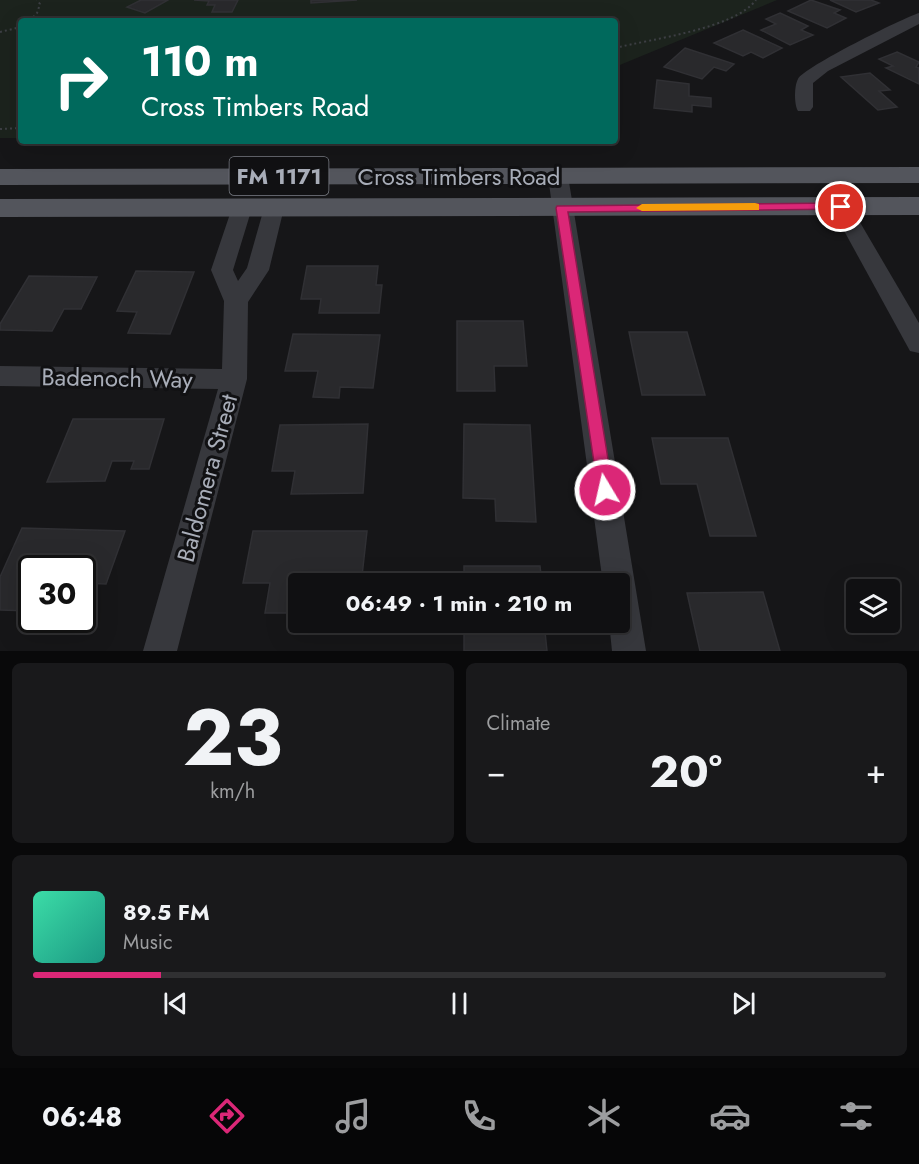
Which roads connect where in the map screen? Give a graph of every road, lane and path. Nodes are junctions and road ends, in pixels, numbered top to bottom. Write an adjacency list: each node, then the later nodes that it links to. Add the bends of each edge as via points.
1 (37, 0): 3 (path, via 39,8)
2 (756, 0): 7 (path, via 752,8 737,16 688,32)
3 (32, 18)
4 (919, 18): 8 (street, via 822,68 805,81)
5 (18, 28): 6 (path)
6 (0, 32)
7 (618, 47)
8 (804, 107)
9 (18, 128): 10 (path)
10 (0, 129)
11 (919, 175): 12 (main road, Cross Timbers Road / FM 1171)
12 (558, 176): 13 (main road, Cross Timbers Road / FM 1171); 19 (street)
13 (0, 177)
14 (919, 206): 15 (main road, Cross Timbers Road / FM 1171)
15 (841, 207): 19 (main road, Cross Timbers Road / FM 1171); 21 (street)
16 (0, 208): 17 (main road, Cross Timbers Road / FM 1171)
17 (242, 208): 18 (main road, Cross Timbers Road / FM 1171); 20 (street, Baldomera Street, via 222,270)
18 (274, 208): 19 (main road, Cross Timbers Road / FM 1171); 20 (street, via 258,270)
19 (562, 208): 24 (street)
20 (236, 302): 23 (street, Baldomera Street)
21 (919, 344)
22 (0, 376): 23 (street, Badenoch Way)
23 (234, 380): 26 (street, Baldomera Street)
24 (617, 573)
25 (626, 633): 27 (street)
26 (160, 651)
27 (629, 651)

